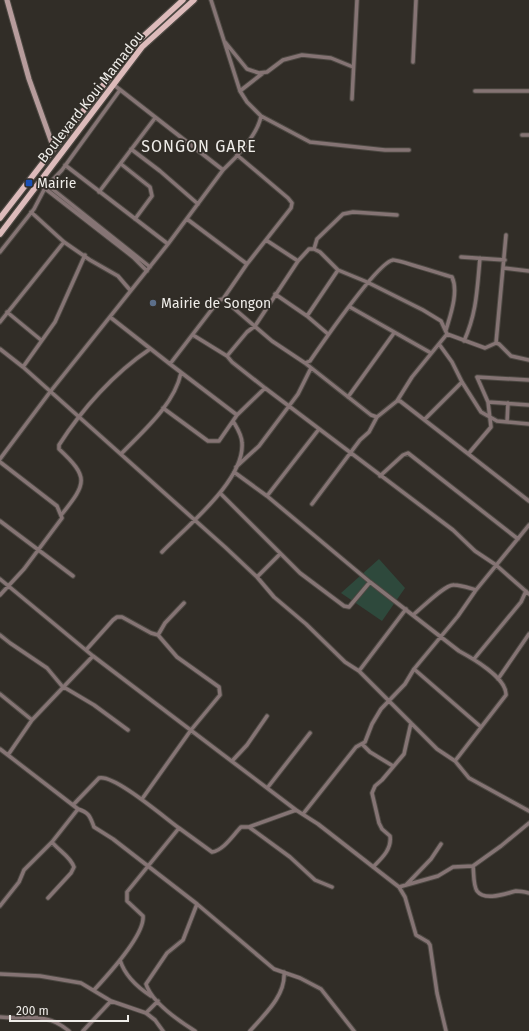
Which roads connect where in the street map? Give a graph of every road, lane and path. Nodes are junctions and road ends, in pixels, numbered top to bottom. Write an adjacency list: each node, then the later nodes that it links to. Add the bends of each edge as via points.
1 (8, 0): 21 (street, via 28,79)
2 (183, 0): 21 (main road, Boulevard Koui Mamadou, via 136,43)
3 (194, 0): 11 (main road, Boulevard Koui Mamadou, via 142,47)
4 (211, 0): 7 (street)
5 (357, 0): 9 (street)
6 (416, 0): 8 (street)
7 (224, 42): 10 (street, via 247,69); 13 (street)
8 (413, 62)
9 (353, 67): 10 (street, via 331,58 302,55 283,60); 16 (street)
10 (263, 73): 13 (street)
11 (114, 85): 12 (street); 28 (main road, Boulevard Koui Mamadou)
12 (120, 90): 18 (street); 26 (street)
13 (240, 91): 17 (street)
14 (475, 91): 15 (street)
15 (529, 91)
16 (352, 99)
17 (261, 116): 23 (street, via 310,142); 24 (street, via 253,134)
18 (155, 118): 22 (street); 27 (street)
19 (522, 135): 20 (street)
20 (529, 135)
21 (54, 149): 34 (main road, Boulevard Koui Mamadou)
22 (131, 149): 25 (street); 31 (street)
23 (409, 150)
24 (237, 155): 27 (street); 39 (street, via 292,203 291,208)
25 (121, 164): 30 (street); 35 (street, via 150,187 152,192 152,196)
26 (64, 165): 29 (street); 30 (street)
27 (223, 170): 31 (street)
28 (40, 181): 29 (street); 37 (main road, Boulevard Koui Mamadou)
29 (46, 187): 32 (street); 50 (street); 53 (street)
30 (99, 192): 35 (street)
31 (198, 204): 36 (street)
32 (31, 212): 40 (street); 43 (street)
33 (397, 215): 42 (street, via 353,212 343,214 317,239)
34 (0, 218)
35 (135, 219): 41 (street)
36 (187, 219): 41 (street); 49 (street)
37 (0, 234)
38 (506, 235): 47 (street)
39 (266, 240): 48 (street); 49 (street)
40 (64, 242): 44 (street); 60 (street)
41 (168, 244): 50 (street)
42 (314, 249): 48 (street, via 309,249); 52 (street)
43 (0, 252)
44 (85, 255): 56 (street, via 118,276); 69 (street, via 55,322)
45 (461, 257): 46 (street)
46 (480, 258): 47 (street); 70 (street, via 473,321)
47 (504, 260): 51 (street)
48 (298, 261): 57 (street)
49 (247, 264): 58 (street)
50 (150, 267): 53 (street)
51 (504, 268): 54 (street); 71 (street)
52 (338, 270): 55 (street); 61 (street)
53 (147, 271): 56 (street)
54 (529, 271)
55 (367, 282): 59 (street); 65 (street, via 441,321); 65 (street, via 393,260 452,277 454,293)
56 (130, 290): 62 (street)
57 (275, 294): 61 (street); 64 (street)
58 (223, 299): 64 (street); 68 (street, via 219,300)
59 (350, 307): 66 (street); 67 (street)
60 (8, 312): 63 (street); 69 (street)
61 (307, 316): 67 (street)
62 (110, 317): 74 (street); 86 (street)
63 (0, 322)
64 (255, 326): 76 (street); 78 (street)
65 (446, 332): 70 (street); 72 (street)
66 (394, 333): 75 (street); 87 (street)
67 (328, 334): 78 (street, via 310,361)
68 (193, 335): 76 (street); 79 (street)
69 (41, 340): 80 (street)
70 (464, 341): 71 (street, via 485,348)
71 (496, 343): 77 (street, via 511,356)
72 (439, 344): 75 (street); 84 (street)
73 (0, 349): 80 (street)
74 (150, 349): 79 (street); 95 (street, via 128,365)
75 (432, 353): 88 (street, via 412,377)
76 (227, 356): 85 (street)
77 (529, 360)
78 (305, 363): 81 (street)
79 (170, 364): 82 (street)
80 (22, 367): 86 (street)
81 (311, 368): 87 (street); 91 (street, via 298,394)
82 (181, 373): 93 (street, via 178,385); 94 (street)
83 (529, 380): 89 (street, via 477,377)
84 (462, 382): 97 (street); 98 (street, via 481,412)
85 (265, 388): 91 (street); 94 (street)
86 (50, 392): 95 (street); 106 (street)
87 (348, 397): 96 (street)
88 (397, 401): 96 (street); 97 (street)
89 (488, 402): 90 (street); 98 (street)
90 (508, 403): 92 (street); 100 (street)
91 (289, 405): 102 (street); 108 (street, via 259,446)
92 (529, 405)
93 (163, 408): 99 (street, via 208,441 219,441); 105 (street)
94 (237, 415): 99 (street)
95 (79, 417): 105 (street); 115 (street, via 59,445 59,449 80,471 81,484 77,496)
96 (377, 417): 103 (street, via 369,432)
97 (425, 419): 104 (street)
98 (492, 419): 100 (street); 104 (street, via 487,434)
99 (233, 421): 108 (street, via 242,442 242,451)
100 (507, 422): 101 (street)
101 (529, 424)
102 (319, 429): 103 (street); 112 (street)
103 (350, 453): 110 (street); 114 (street)
104 (469, 453): 113 (street)
105 (122, 454): 116 (street)
106 (0, 459)
107 (0, 462): 115 (street, via 57,506)
108 (236, 467): 109 (street)
109 (234, 472): 111 (street); 112 (street)
110 (380, 476): 119 (street, via 403,454 408,453); 123 (street, via 453,530 475,552)
111 (220, 493): 116 (street); 122 (street, via 276,547)
112 (267, 496): 127 (street)
113 (529, 501)
114 (312, 504)
115 (62, 514): 120 (street)
116 (194, 519): 121 (street); 125 (street)
117 (0, 521): 120 (street)
118 (529, 525): 119 (street)
119 (518, 538): 123 (street)
120 (38, 548): 124 (street); 128 (street)
121 (162, 552)
122 (280, 554): 125 (street); 127 (street, via 300,573 347,608)
123 (496, 565): 129 (street); 130 (street)
124 (73, 576)
125 (257, 577): 143 (street, via 274,597 345,662)
126 (0, 579): 128 (street)
127 (370, 582): 133 (street)
128 (8, 585): 131 (street); 139 (street)
129 (476, 590): 134 (street, via 447,586); 138 (street)
130 (528, 592): 141 (street)
131 (0, 595)
132 (184, 603): 137 (street, via 165,623)
133 (406, 609): 134 (street); 143 (street)
134 (413, 615): 138 (street)
135 (529, 634): 144 (street)
136 (0, 635): 145 (street, via 47,668)
137 (158, 635): 139 (street, via 122,616 116,617); 153 (street, via 178,657 219,687 220,695)
138 (441, 636): 141 (street, via 459,651); 142 (street)
139 (86, 650): 140 (street)
140 (93, 656): 145 (street); 153 (street)
141 (474, 659): 144 (street)
142 (414, 669): 147 (street, via 405,684); 151 (street)
143 (359, 671): 147 (street)
144 (498, 679): 151 (street, via 506,690 506,695)
145 (62, 686): 149 (street); 152 (street)
146 (0, 694): 149 (street)
147 (389, 701): 150 (street); 155 (street, via 381,708)
148 (267, 716): 159 (street)
149 (32, 720): 158 (street)
150 (412, 723): 160 (street, via 437,748); 161 (street, via 404,754)
151 (481, 727): 160 (street)
152 (128, 730)
153 (191, 730): 159 (street); 163 (street)
154 (310, 733): 162 (street)
155 (362, 744): 161 (street); 168 (street, via 356,747)
156 (1, 750): 157 (street); 158 (street)
157 (0, 755)
158 (8, 755): 164 (street)
159 (233, 760): 162 (street)
160 (455, 761): 167 (street, via 469,778)
161 (393, 766): 176 (street, via 372,793 379,824 390,836 391,842 383,858)
162 (268, 787): 166 (street)
163 (142, 799): 164 (street, via 104,777 99,778); 171 (street)
164 (73, 805): 165 (street)
165 (78, 809): 172 (street); 175 (street, via 90,815 94,827)
166 (296, 810): 168 (street); 170 (street)
167 (529, 811)
168 (303, 814): 176 (street)
169 (529, 823): 174 (street)
170 (249, 827): 171 (street, via 241,827 217,851 212,852); 178 (street, via 290,857 315,880)
171 (179, 828): 175 (street)
172 (52, 842): 181 (street, via 74,867); 183 (street, via 24,870 19,882)
173 (441, 844): 177 (street, via 431,859)
174 (473, 866): 177 (street, via 453,867 438,876); 180 (street, via 477,891 481,894 495,897 517,891)
175 (148, 867): 182 (street); 184 (street, via 127,892 127,900 137,909 143,921)
176 (373, 867): 179 (street)
177 (405, 886): 179 (street)
178 (332, 887)
179 (399, 887): 200 (street, via 405,897 416,935 430,945)
180 (529, 893)
181 (48, 898)
182 (197, 904): 185 (street, via 274,969); 188 (street, via 182,940 167,953 146,984)
183 (0, 906)
184 (120, 960): 187 (street); 188 (street, via 124,972 132,981)
185 (284, 972): 198 (street, via 285,980 280,992); 199 (street, via 321,989)
186 (0, 974): 187 (street, via 68,980)
187 (94, 990): 189 (street)
188 (154, 998): 190 (street)
189 (111, 1001): 191 (street); 195 (street)
190 (158, 1001): 191 (street); 193 (street)
191 (146, 1013): 196 (street)
192 (0, 1017): 194 (street, via 48,1019 58,1022)
193 (189, 1029): 197 (street)
194 (70, 1031)
195 (83, 1031)
196 (163, 1031)
197 (195, 1031)
198 (250, 1031)
199 (354, 1031)
200 (446, 1031)

